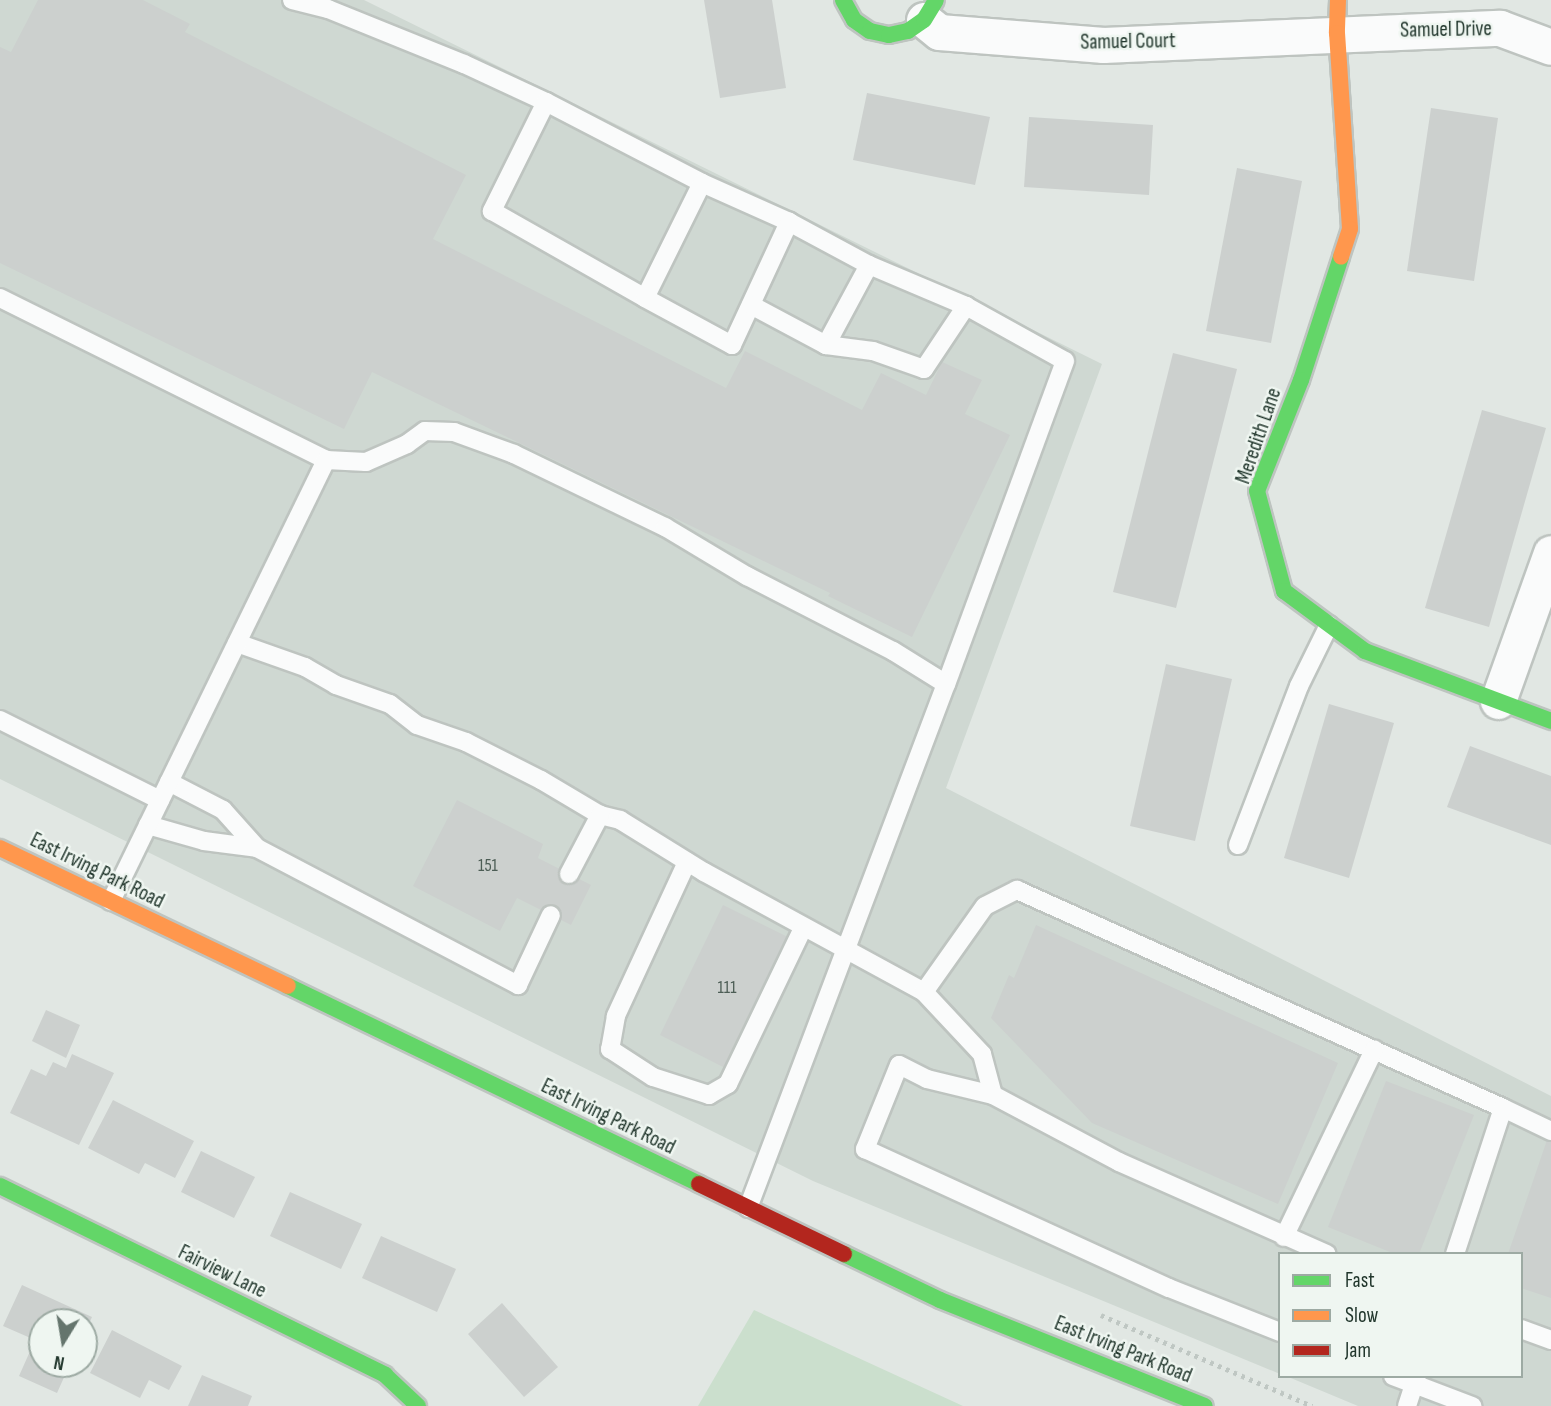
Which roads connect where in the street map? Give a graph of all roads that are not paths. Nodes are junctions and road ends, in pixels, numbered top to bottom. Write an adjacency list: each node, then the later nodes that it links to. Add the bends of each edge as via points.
1 (292, 0): 6 (lane, via 328,9)
2 (843, 0): 3 (street, Samuel Court, via 854,20 870,31 889,35 908,31)
3 (930, 10): 4 (street, Samuel Court, via 939,32 1102,45)
4 (1338, 17): 5 (street, Samuel Drive, via 1500,28); 17 (street, Meredith Lane, via 1350,229 1301,380 1257,491 1284,591)
5 (1551, 47)
6 (545, 102): 7 (lane); 10 (lane, via 492,211)
7 (702, 183): 8 (lane); 10 (lane)
8 (789, 222): 9 (lane); 12 (lane)
9 (869, 265): 13 (lane); 14 (lane)
10 (645, 298): 12 (lane, via 732,345)
11 (0, 299): 15 (lane)
12 (751, 305): 14 (lane)
13 (966, 306): 14 (lane, via 924,369 873,351); 19 (lane, via 1065,361)
14 (826, 345)
15 (326, 460): 18 (lane); 19 (lane, via 366,462 407,444 425,430 454,432 514,454 666,527)
16 (1551, 553): 20 (street)
17 (1329, 625): 20 (street, Meredith Lane, via 1365,651); 27 (lane, via 1299,686)
18 (237, 643): 23 (lane); 25 (lane, via 390,704 417,725 466,742)
19 (946, 684): 35 (lane)
20 (1498, 701): 22 (street, Meredith Lane)
21 (0, 720): 24 (lane)
22 (1551, 721)
23 (169, 782): 24 (lane); 29 (lane, via 223,810)
24 (160, 800): 26 (lane)
25 (600, 815): 30 (lane, via 620,820); 31 (lane)
26 (148, 825): 29 (lane, via 204,841); 32 (lane)
27 (1238, 845)
28 (0, 848): 32 (street, East Irving Park Road)
29 (257, 848): 33 (lane, via 518,985)
30 (687, 862): 34 (lane); 34 (lane, via 616,1016 610,1049 653,1077 709,1095 728,1084)
31 (569, 874)
32 (111, 901): 42 (street, East Irving Park Road)
33 (551, 915)
34 (803, 928): 35 (lane)
35 (846, 950): 36 (lane); 42 (lane)
36 (924, 992): 37 (lane, via 985,906 1017,890); 38 (lane, via 982,1054)
37 (1374, 1050): 39 (lane); 43 (lane)
38 (993, 1095): 43 (lane, via 1119,1162); 47 (lane, via 928,1079 899,1065 865,1149 1169,1288)
39 (1503, 1108): 40 (lane); 45 (lane)
40 (1551, 1132)
41 (0, 1186): 50 (street, Fairview Lane, via 385,1375)
42 (748, 1208): 51 (street, East Irving Park Road, via 940,1300)
43 (1284, 1237): 44 (lane)
44 (1323, 1252)
45 (1456, 1252)
46 (1523, 1330): 48 (lane)
47 (1278, 1331)
48 (1551, 1340)
49 (1416, 1380): 52 (lane); 53 (lane)
50 (418, 1406)
51 (1205, 1406)
52 (1407, 1406)
53 (1472, 1406)

